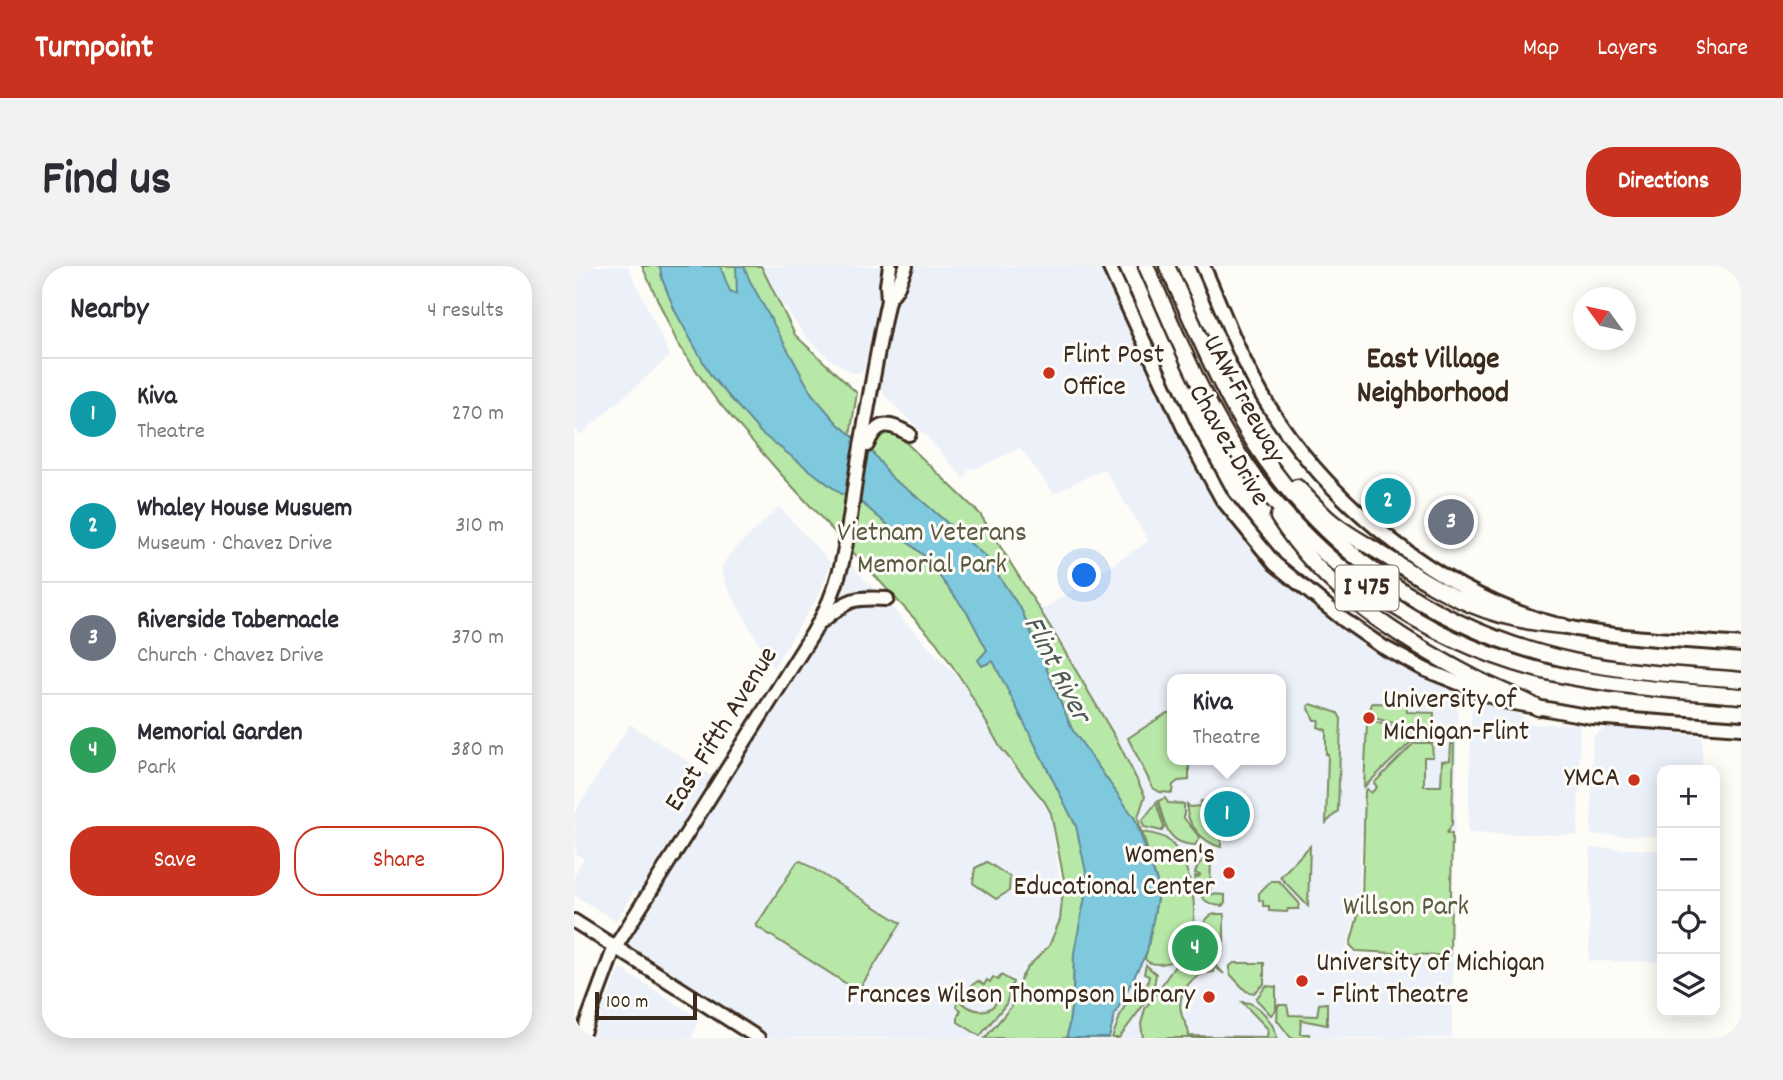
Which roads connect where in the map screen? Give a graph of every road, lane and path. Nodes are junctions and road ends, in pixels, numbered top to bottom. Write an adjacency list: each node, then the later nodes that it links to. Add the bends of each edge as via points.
1 (890, 266): 9 (main road)
2 (906, 266): 9 (main road)
3 (1109, 266): 22 (main road, Chavez Drive, via 1200,461 1234,515 1275,564 1344,620 1405,660 1503,701)
4 (1138, 266): 10 (highway)
5 (1146, 266): 10 (highway, UAW Freeway / I 475)
6 (1167, 266): 11 (highway, UAW Freeway / I 475)
7 (1178, 266): 11 (highway)
8 (1203, 266): 18 (main road, Chavez Drive, via 1266,403 1329,483 1431,569 1498,604)
9 (888, 300): 13 (main road, East Fifth Avenue)
10 (1180, 342): 15 (highway, UAW Freeway / I 475)
11 (1212, 362): 14 (highway, UAW Freeway / I 475)
12 (909, 434): 13 (main road, via 885,425)
13 (867, 435): 17 (main road, East Fifth Avenue, via 841,574)
14 (1257, 447): 18 (highway, via 1330,520 1423,581 1500,617); 20 (highway, UAW Freeway / I 475, via 1297,501 1339,544 1399,589 1459,623 1513,645 1576,662)
15 (1240, 456): 21 (highway, UAW Freeway / I 475, via 1290,520 1332,560 1364,586 1438,631 1550,673); 22 (highway, via 1297,544 1356,604 1469,675)
16 (887, 599): 17 (main road, via 858,598)
17 (818, 623): 25 (main road, East Fifth Avenue)
18 (1563, 626): 19 (main road, Chavez Drive)
19 (1741, 645)
20 (1741, 680)
21 (1741, 697)
22 (1538, 708): 23 (main road, Chavez Drive, via 1592,718)
23 (1741, 728)
24 (574, 921): 25 (main road)
25 (615, 947): 26 (main road, East Fifth Avenue); 27 (main road)
26 (581, 1038)
27 (758, 1038)

